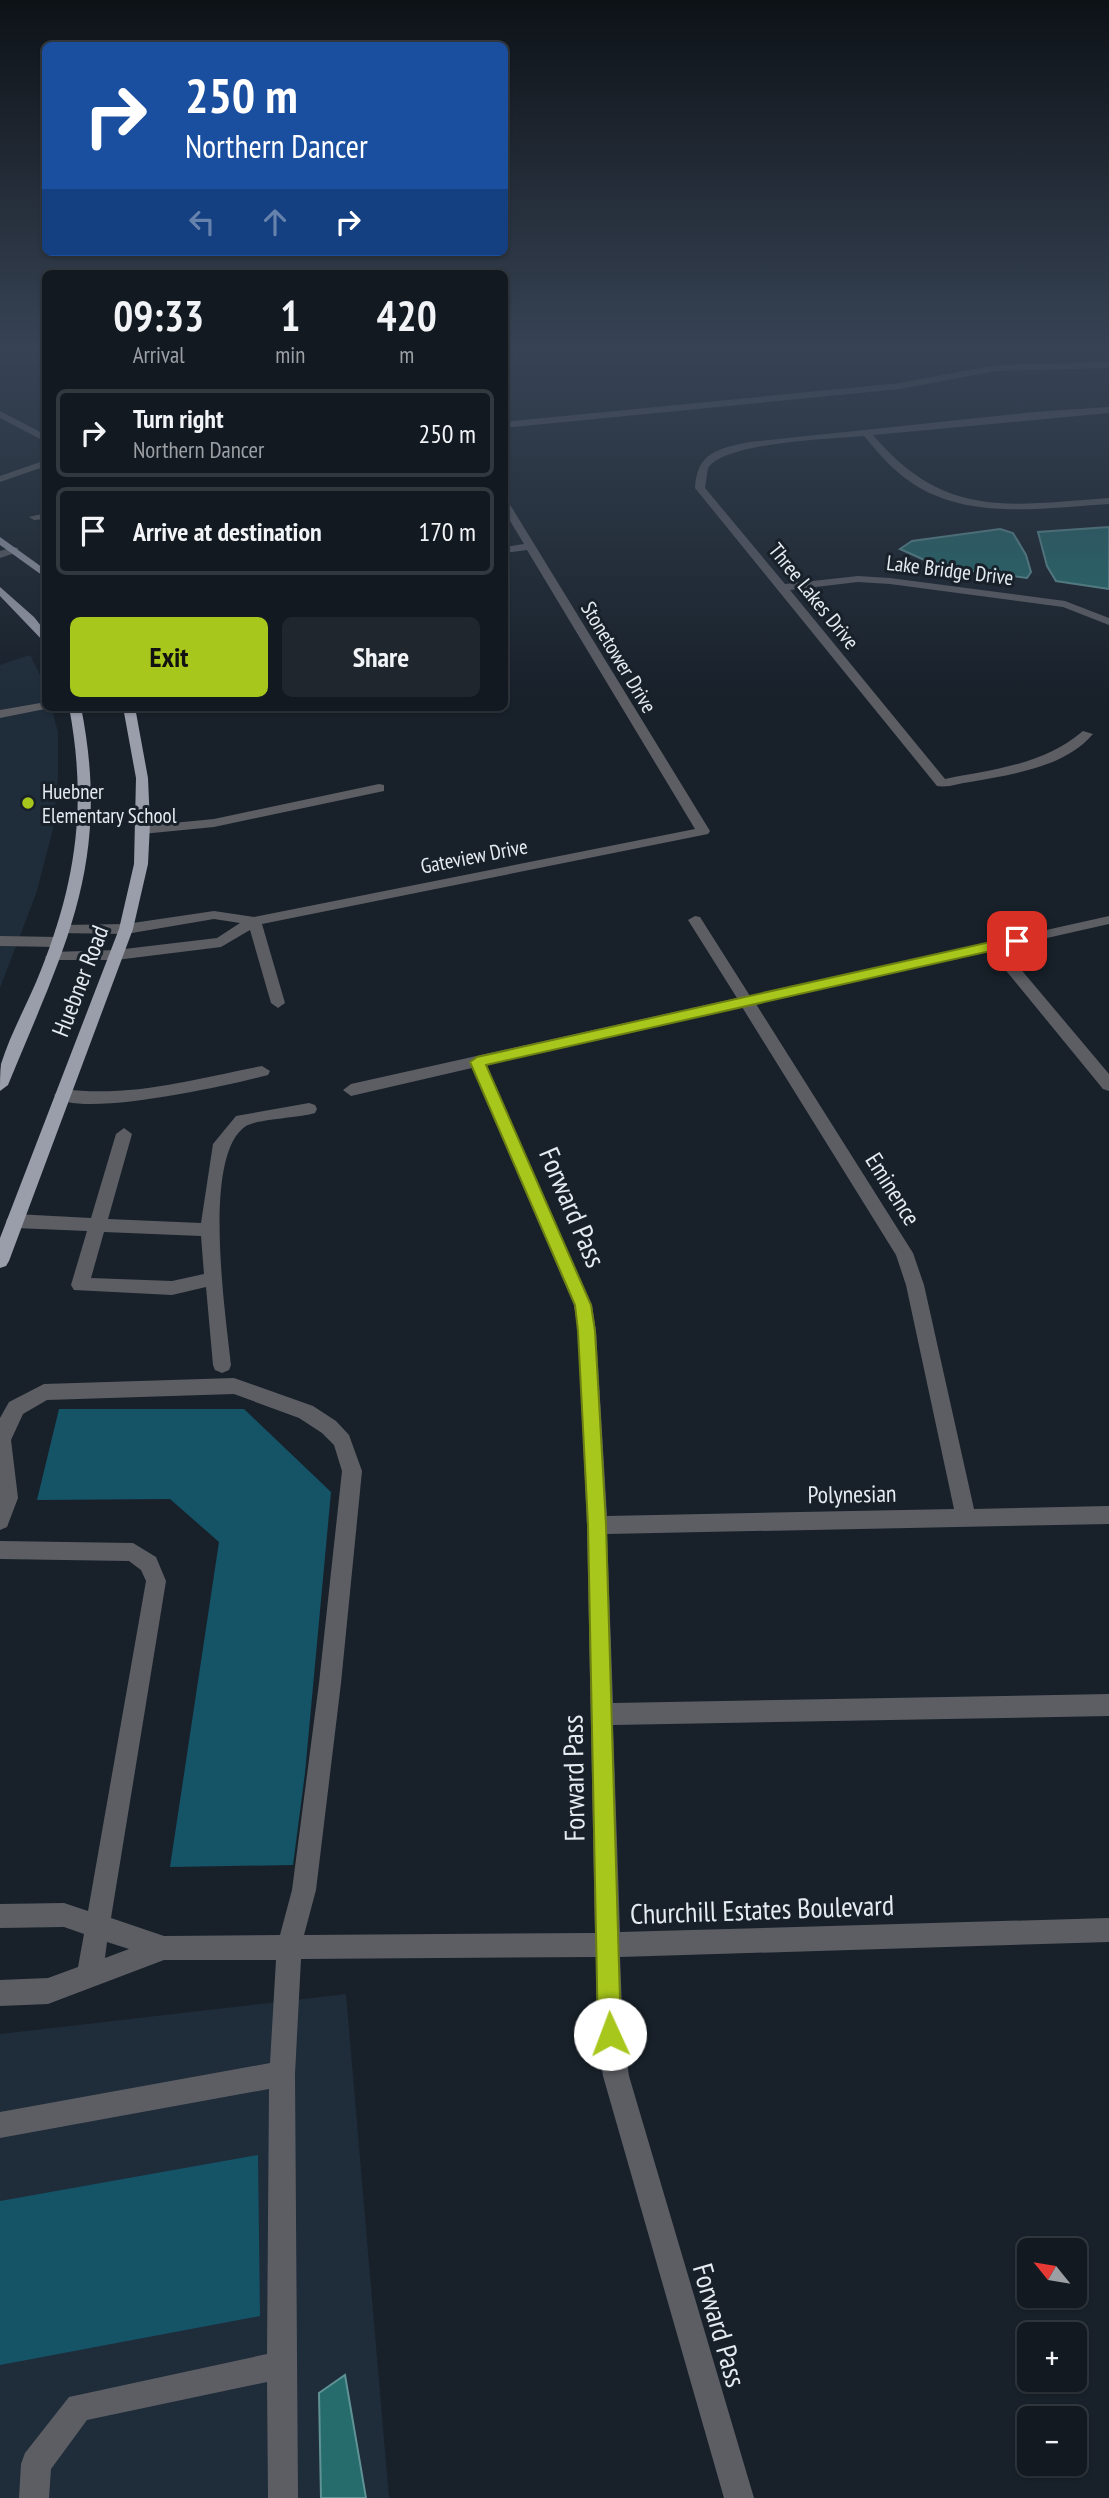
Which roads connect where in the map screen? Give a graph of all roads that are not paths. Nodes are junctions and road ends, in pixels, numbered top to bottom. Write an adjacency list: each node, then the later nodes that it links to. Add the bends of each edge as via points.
1 (36, 467): 4 (street)
2 (704, 467): 13 (street, Three Lakes Drive, via 700,488)
3 (896, 467): 5 (street, via 950,496 999,506)
4 (0, 479)
5 (1109, 501)
6 (508, 510): 8 (street, Stonetower Drive)
7 (0, 540): 9 (main road)
8 (529, 547): 10 (street); 24 (street, Stonetower Drive)
9 (14, 550): 11 (street); 12 (main road)
10 (508, 550)
11 (0, 555)
12 (42, 572)
13 (782, 589): 15 (street, Lake Bridge Drive, via 858,579 890,581 1065,604); 21 (street, Three Lakes Drive, via 942,783 1045,761 1071,749)
14 (0, 590): 16 (main road)
15 (1109, 622)
16 (42, 636)
17 (42, 706): 20 (street)
18 (76, 711): 29 (main road, Huebner Road, via 86,794 73,901)
19 (130, 711): 23 (main road, Huebner Road, via 142,778)
20 (0, 713)
21 (1087, 734)
22 (379, 788): 23 (street, via 214,823)
23 (142, 830): 28 (main road, Huebner Road, via 141,864)
24 (703, 831): 27 (street, Gateview Drive)
25 (695, 919): 34 (street, Eminence)
26 (1109, 920): 31 (street)
27 (254, 921): 28 (street, Gateview Drive, via 214,915); 32 (street, Gateview Drive, via 221,942); 35 (street)
28 (127, 929): 29 (street, Gateview Drive); 32 (main road, Huebner Road)
29 (60, 936): 30 (street, Gateview Drive); 33 (main road, Huebner Road)
30 (0, 942)
31 (993, 946): 34 (street); 38 (street)
32 (116, 955): 33 (street, Gateview Drive); 41 (main road, Huebner Road)
33 (52, 957): 39 (main road, Huebner Road)
34 (746, 1001): 36 (street); 51 (street, Eminence, via 904,1252)
35 (278, 1003)
36 (477, 1062): 40 (street); 53 (street, Forward Pass, via 583,1305)
37 (262, 1071): 41 (street, via 127,1098)
38 (1109, 1084)
39 (0, 1085)
40 (351, 1090)
41 (62, 1095): 44 (main road, Huebner Road)
42 (309, 1109): 46 (street, via 242,1120 221,1144)
43 (124, 1134): 45 (street)
44 (15, 1221): 45 (street); 47 (main road, Huebner Road)
45 (97, 1224): 46 (street); 48 (street, via 80,1285 172,1288)
46 (209, 1230): 48 (street)
47 (0, 1261)
48 (212, 1279): 49 (street)
49 (222, 1365)
50 (1109, 1515): 51 (street, Polynesian)
51 (966, 1518): 53 (street, Polynesian)
52 (0, 1521): 61 (street, via 8,1497 1,1440 16,1408 44,1392 234,1386 306,1412 341,1441 352,1471 332,1670 304,1890)
53 (597, 1525): 56 (street, Forward Pass)
54 (0, 1550): 58 (street, via 133,1552 149,1564 156,1581)
55 (1109, 1705): 56 (street)
56 (601, 1714): 60 (street, Forward Pass)
57 (0, 1916): 58 (street, Churchill Estates Boulevard, via 64,1915)
58 (97, 1927): 62 (street, Churchill Estates Boulevard); 63 (street)
59 (1109, 1930): 60 (street, Churchill Estates Boulevard)
60 (606, 1945): 61 (street, Churchill Estates Boulevard); 70 (street, Forward Pass, via 616,2076)
61 (289, 1947): 62 (street, Churchill Estates Boulevard); 65 (street)
62 (164, 1948): 63 (street, Churchill Estates Boulevard)
63 (89, 1978): 64 (street, Churchill Estates Boulevard, via 48,1992)
64 (0, 1993)
65 (282, 2074): 66 (street); 67 (street)
66 (0, 2125)
67 (281, 2365): 68 (street, via 79,2407 36,2464); 69 (street)
68 (34, 2498)
69 (283, 2498)
70 (739, 2498)

